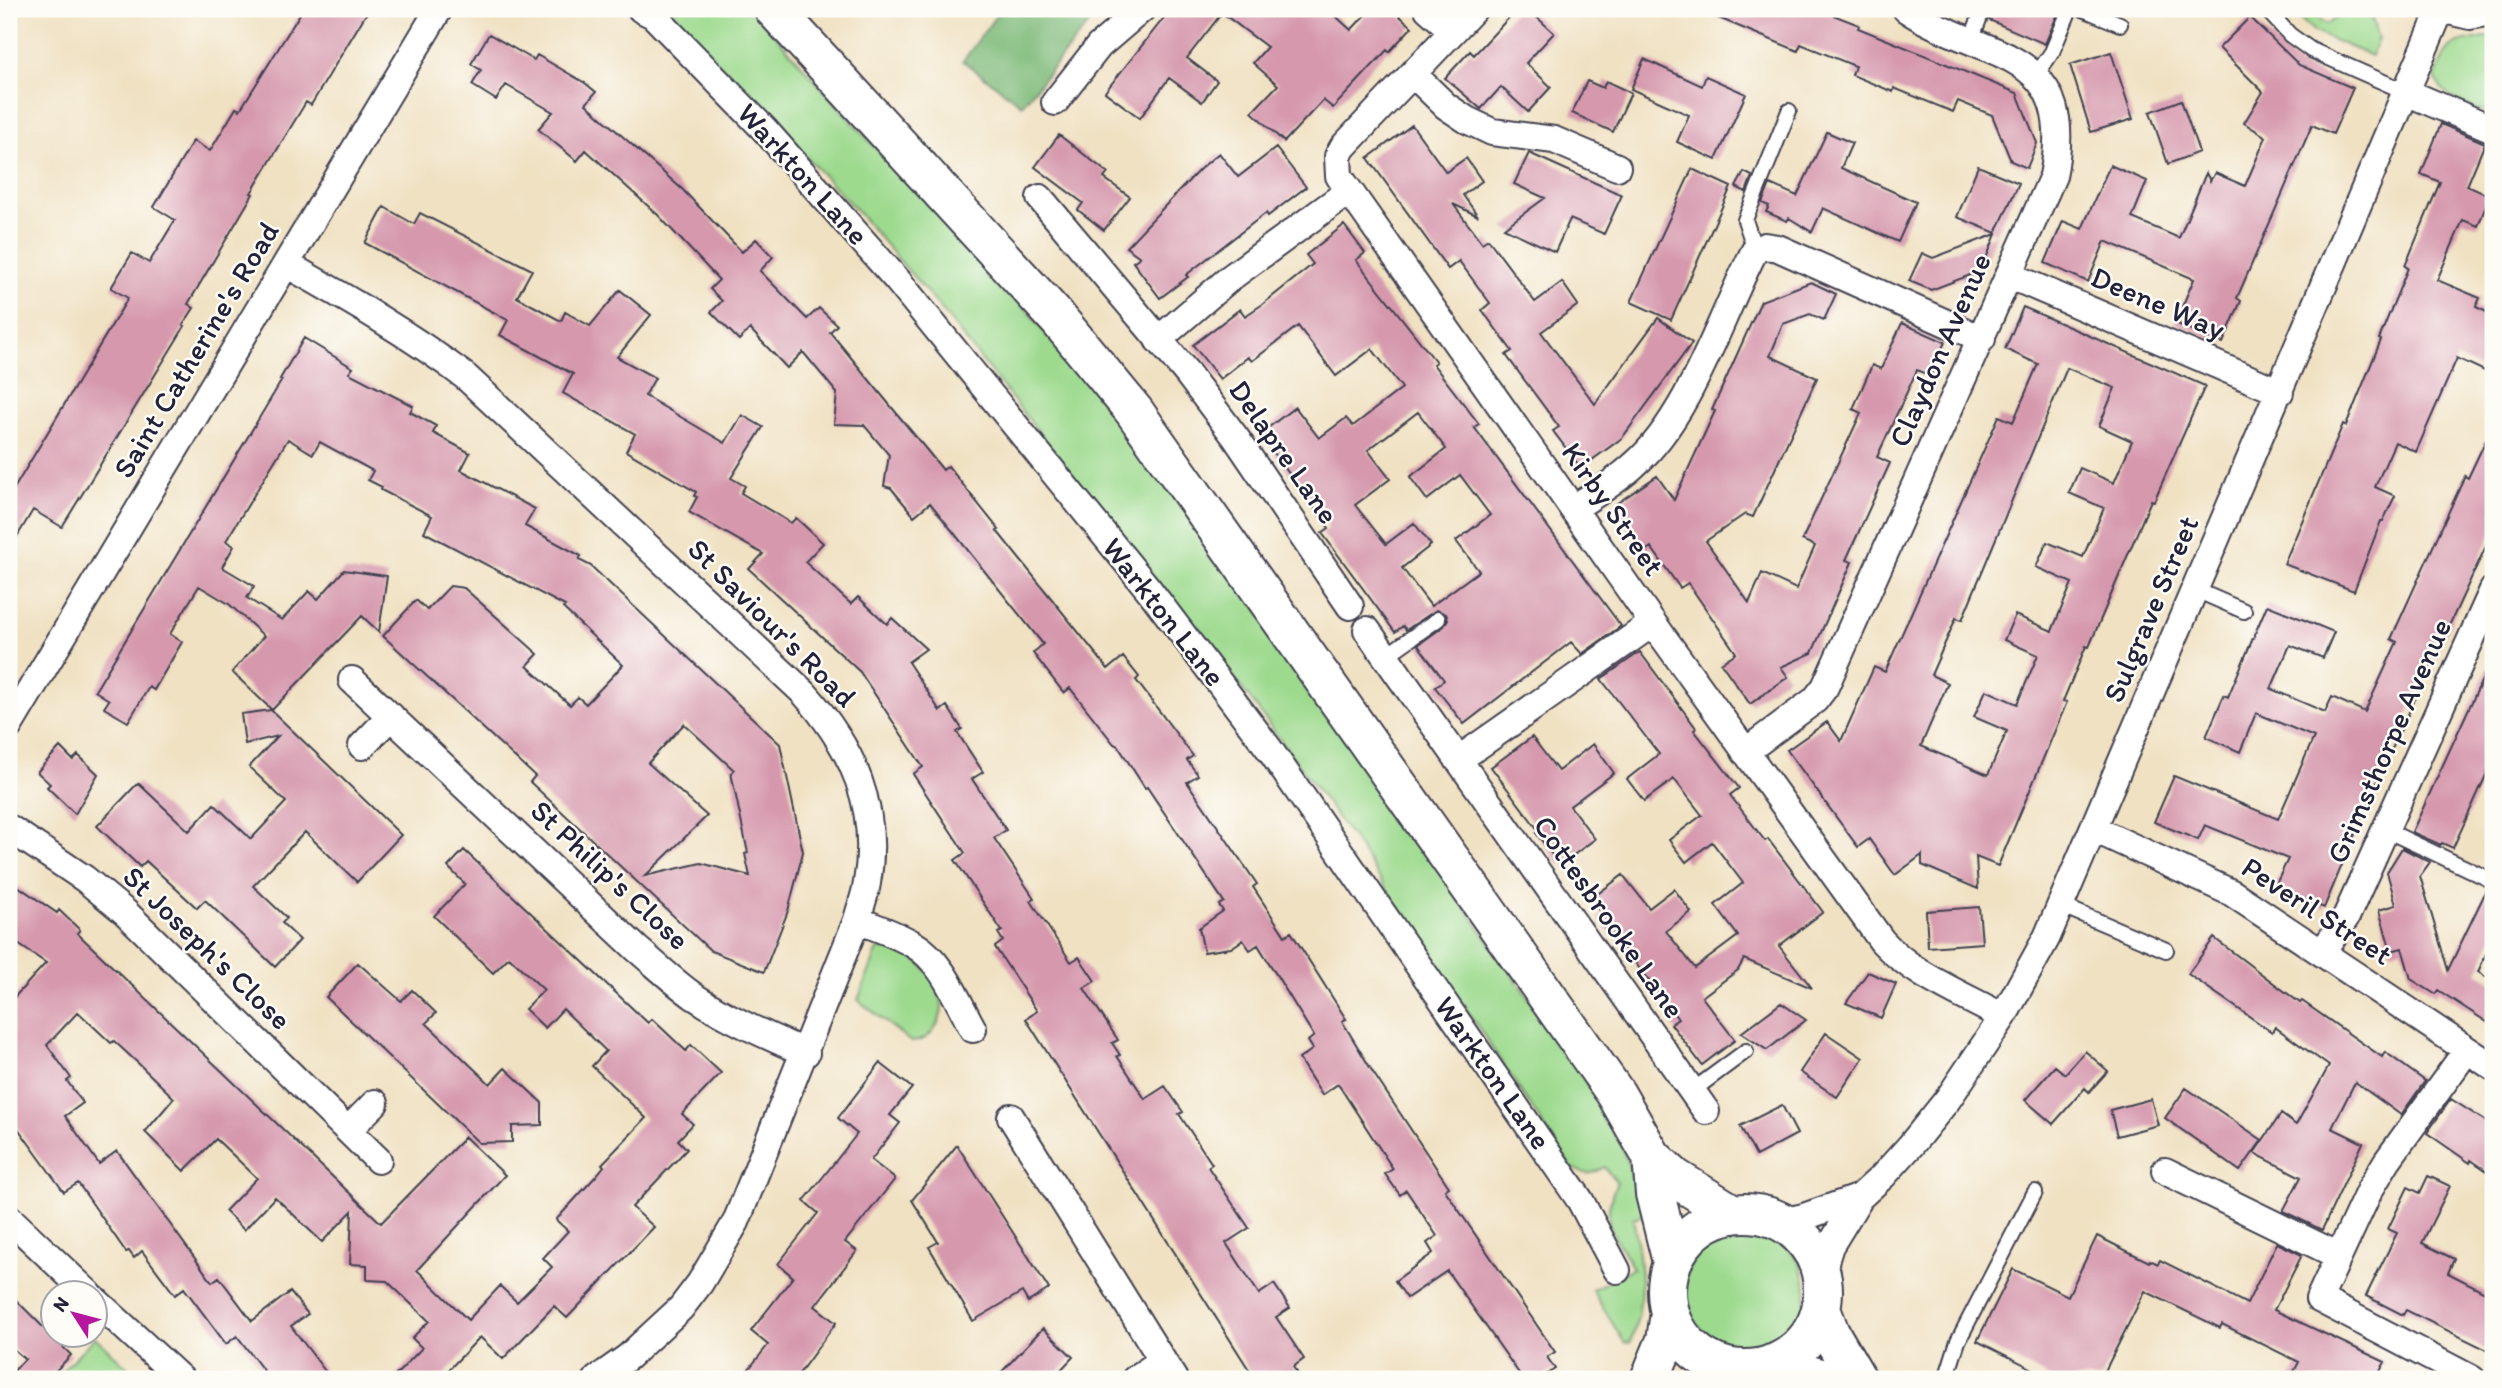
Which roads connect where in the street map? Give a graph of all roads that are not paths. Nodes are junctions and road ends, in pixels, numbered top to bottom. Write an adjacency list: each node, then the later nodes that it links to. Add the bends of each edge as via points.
1 (439, 9): 27 (street, Saint Catherine's Road)
2 (641, 9): 75 (street, Warkton Lane, via 653,15 724,87 898,281 1150,591 1270,750 1573,1190)
3 (774, 9): 65 (street, via 1051,310 1134,411 1616,1094)
4 (1142, 9): 20 (street, via 1099,46)
5 (1428, 9): 15 (street)
6 (1474, 9): 15 (street, Kirby Street)
7 (1906, 9): 16 (street, Claydon Avenue)
8 (1983, 9): 16 (lane)
9 (2070, 9): 18 (lane, via 2052,52)
10 (2083, 9): 14 (lane)
11 (2266, 9): 19 (lane, via 2311,50)
12 (2441, 9): 13 (street, via 2470,16); 19 (street, Sulgrave Street)
13 (2493, 12)
14 (2120, 24)
15 (1453, 31): 17 (street, Kirby Street)
16 (1971, 40): 18 (street, Claydon Avenue, via 2014,58)
17 (1413, 74): 23 (street, via 1446,106 1492,132 1554,140); 24 (street, Kirby Street, via 1338,156 1339,176)
18 (2035, 77): 28 (street, Claydon Avenue, via 2054,111 2059,148 2053,176)
19 (2406, 92): 22 (street); 31 (street, Sulgrave Street)
20 (1055, 103)
21 (1789, 111): 26 (lane, via 1745,220)
22 (2493, 129)
23 (1617, 167)
24 (1349, 191): 30 (street, via 1230,278); 32 (street, Kirby Street)
25 (1040, 198): 30 (street, Delapre Lane)
26 (1755, 250): 29 (street, via 1778,248); 32 (street, via 1695,380 1665,431 1635,465)
27 (286, 264): 43 (street, Saint Catherine's Road); 52 (street, St Saviour's Road, via 382,318 466,377 825,717 854,765 868,824 867,884)
28 (2011, 276): 29 (street, Claydon Avenue); 31 (street, Deene Way)
29 (1982, 339): 45 (street, Claydon Avenue, via 1825,687 1815,700)
30 (1158, 340): 35 (street, Delapre Lane, via 1236,438)
31 (2280, 392): 33 (street, Sulgrave Street)
32 (1573, 509): 38 (street, Kirby Street)
33 (2196, 590): 36 (lane); 48 (street, Sulgrave Street)
34 (2493, 590): 49 (street, Grimsthorpe Avenue)
35 (1350, 606)
36 (2244, 611)
37 (1438, 619): 40 (lane)
38 (1653, 623): 45 (street, Kirby Street); 46 (street)
39 (1367, 630): 40 (street, Cottesbrooke Lane)
40 (1386, 656): 46 (street, Cottesbrooke Lane)
41 (352, 680): 42 (street, St Philip's Close)
42 (391, 716): 44 (street); 59 (street, St Philip's Close, via 637,949 694,996)
43 (9, 726)
44 (362, 746)
45 (1745, 752): 55 (street, Kirby Street, via 1895,955)
46 (1458, 760): 61 (street, Cottesbrooke Lane)
47 (9, 828): 64 (street, St Joseph's Close, via 125,912)
48 (2094, 829): 51 (street, Sulgrave Street); 54 (street, Peveril Street, via 2232,893)
49 (2386, 830): 50 (lane); 54 (street, Grimsthorpe Avenue, via 2346,917)
50 (2493, 881)
51 (2060, 905): 53 (lane); 55 (street, Sulgrave Street)
52 (857, 920): 56 (street, via 924,951 936,963); 59 (street, St Saviour's Road)
53 (2166, 950)
54 (2322, 953): 57 (street, Peveril Street)
55 (2003, 1017): 69 (street, Sulgrave Street, via 1911,1146)
56 (973, 1029)
57 (2467, 1050): 60 (street, Peveril Street); 73 (street, via 2381,1171)
58 (1746, 1051): 61 (lane)
59 (806, 1053): 84 (street, St Saviour's Road, via 736,1222 700,1283 651,1337)
60 (2493, 1067)
61 (1699, 1101)
62 (375, 1103): 64 (street)
63 (1011, 1117): 81 (street)
64 (348, 1130): 66 (street, St Joseph's Close)
65 (1652, 1157): 70 (street, via 1675,1178); 74 (street, via 1655,1194)
66 (378, 1160)
67 (2165, 1171): 73 (street)
68 (2035, 1192): 89 (lane, via 1958,1341)
69 (1860, 1197): 72 (street, Sulgrave Street); 77 (street, Sulgrave Street, via 1830,1246)
70 (1733, 1214): 72 (street, via 1748,1212); 74 (street, via 1696,1229)
71 (9, 1218): 76 (street)
72 (1781, 1222): 77 (street, via 1807,1243 1816,1259)
73 (2339, 1256): 90 (street, via 2319,1299)
74 (1672, 1262): 79 (street, via 1666,1293)
75 (1616, 1270)
76 (75, 1280)
77 (1821, 1291): 80 (street, via 1817,1323 1804,1343); 88 (street, via 1830,1333)
78 (108, 1312): 83 (street)
79 (1670, 1313): 82 (street, via 1673,1325 1692,1350 1708,1361); 86 (street, via 1666,1340)
80 (1772, 1364): 82 (street); 87 (street)
81 (1168, 1370): 85 (street)
82 (1707, 1373)
83 (181, 1379)
84 (597, 1379)
85 (1135, 1379)
86 (1650, 1379)
87 (1823, 1379)
88 (1857, 1379)
89 (1946, 1379)
90 (2472, 1379)

